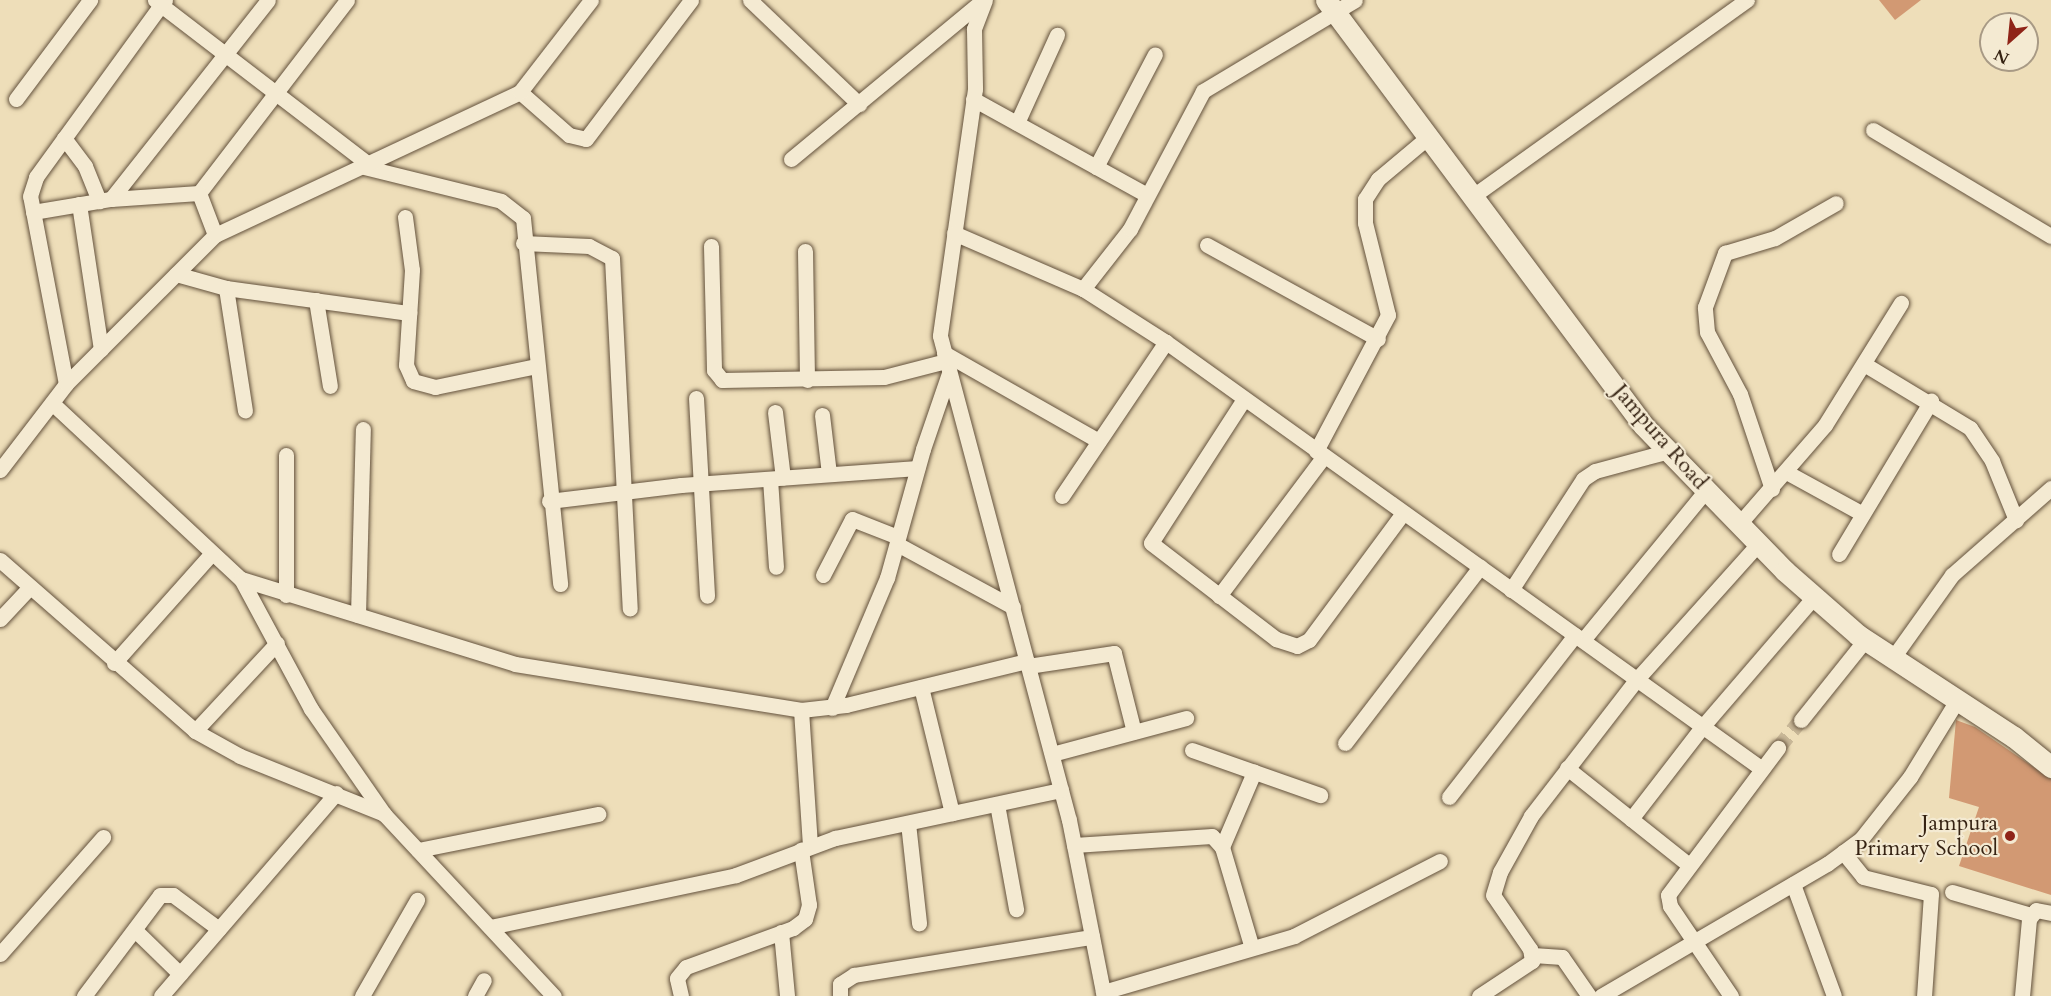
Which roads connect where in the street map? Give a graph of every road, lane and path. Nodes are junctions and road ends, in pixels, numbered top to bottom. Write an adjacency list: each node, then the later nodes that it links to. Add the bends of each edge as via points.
1 (90, 0): 17 (street)
2 (268, 0): 13 (street)
3 (346, 0): 15 (street)
4 (691, 0): 16 (street, via 586,139 569,135)
5 (750, 0): 19 (street)
6 (984, 0): 18 (street, via 974,29); 19 (street)
7 (1355, 0): 11 (street)
8 (1747, 0): 29 (street)
9 (160, 2): 13 (street); 23 (street)
10 (586, 2): 16 (street)
11 (1331, 7): 22 (street, Jampura Road); 28 (street, via 1203,91)
12 (1057, 35): 20 (street)
13 (226, 53): 15 (street); 30 (street)
14 (1155, 54): 26 (street)
15 (277, 90): 25 (street); 27 (street)
16 (520, 92): 25 (street)
17 (16, 99)
18 (973, 99): 20 (street); 35 (street)
19 (859, 104): 24 (street)
20 (1017, 123): 26 (street)
21 (1873, 130): 37 (street)
22 (1428, 137): 29 (street, Jampura Road); 48 (street, via 1378,179 1365,199 1365,223 1387,301 1388,315)
23 (64, 138): 30 (street); 33 (street, via 33,185)
24 (791, 159)
25 (364, 164): 36 (street); 38 (street, via 501,201 523,218)
26 (1096, 167): 28 (street)
27 (199, 193): 30 (street); 36 (street)
28 (1147, 195): 44 (street, via 1120,244)
29 (1473, 196): 66 (street, Jampura Road, via 1643,425)
30 (105, 200): 32 (street)
31 (1836, 202): 76 (street, via 1775,238 1725,253 1705,307 1707,332 1740,394)
32 (80, 204): 33 (street); 50 (street)
33 (33, 212): 55 (street)
34 (405, 217): 47 (street, via 411,253)
35 (954, 233): 44 (street); 51 (street, via 940,336)
36 (215, 235): 42 (street)
37 (2051, 236)
38 (523, 243): 53 (street); 78 (street, via 589,246 612,258)
39 (1207, 245): 48 (street)
40 (711, 246): 54 (street, via 717,376 730,382)
41 (806, 251): 54 (street)
42 (176, 274): 43 (street); 50 (street)
43 (226, 288): 45 (street); 61 (street)
44 (1083, 289): 49 (street)
45 (316, 300): 47 (street); 56 (street)
46 (1901, 303): 52 (street)
47 (409, 313): 53 (street, via 406,365 408,375 422,386)
48 (1378, 339): 67 (street)
49 (1166, 342): 58 (street); 65 (street)
50 (101, 349): 55 (street)
51 (947, 362): 54 (street, via 884,377); 65 (street); 69 (street); 101 (street)
52 (1864, 364): 59 (street); 71 (street)
53 (536, 366): 80 (street)
54 (807, 380)
55 (66, 384): 60 (street)
56 (330, 386)
57 (696, 398): 74 (street)
58 (1244, 399): 67 (street); 99 (street, via 1151,538 1153,547)
59 (1931, 401): 82 (street); 83 (street, via 1970,428 1983,444)
60 (52, 403): 70 (street); 87 (street)
61 (245, 411)
62 (775, 412): 73 (street)
63 (822, 415): 72 (street)
64 (363, 429): 103 (street)
65 (1099, 441): 79 (street)
66 (1669, 451): 77 (street, Jampura Road); 96 (street, via 1595,471 1583,479)
67 (1320, 454): 81 (street); 99 (street)
68 (286, 455): 97 (street)
69 (917, 468): 72 (street); 85 (street)
70 (0, 470)
71 (1788, 472): 76 (street); 82 (street)
72 (829, 474): 73 (street)
73 (776, 478): 74 (street); 90 (street)
74 (701, 484): 78 (street); 98 (street)
75 (2051, 488): 83 (street)
76 (1772, 489): 84 (street)
77 (1706, 490): 84 (street, Jampura Road); 105 (street)
78 (627, 491): 80 (street); 102 (street)
79 (1062, 496)
80 (549, 501): 94 (street)
81 (1403, 513): 91 (street); 99 (street, via 1303,644 1276,639)
82 (1863, 514): 88 (street)
83 (2016, 520): 108 (street, via 1952,575)
84 (1739, 524): 86 (street, Jampura Road)
85 (897, 540): 92 (street, via 852,519); 101 (street); 114 (street, via 879,599)
86 (1758, 544): 100 (street, Jampura Road); 111 (street)
87 (211, 554): 93 (street); 109 (street)
88 (1839, 554)
89 (0, 560): 95 (street)
90 (776, 567)
91 (1480, 567): 96 (street); 121 (street)
92 (823, 575)
93 (241, 579): 97 (street); 107 (street)
94 (560, 584)
95 (30, 587): 104 (street); 109 (street)
96 (1511, 590): 105 (street)
97 (286, 595): 103 (street)
98 (707, 596)
99 (1219, 596)
100 (1814, 597): 106 (street, Jampura Road); 118 (street)
101 (1012, 607): 110 (street)
102 (630, 609)
103 (358, 615): 115 (street, via 515,664)
104 (0, 619)
105 (1579, 638): 111 (street); 132 (street)
106 (1865, 640): 108 (street, Jampura Road); 117 (street)
107 (277, 643): 119 (street); 135 (street, via 311,709)
108 (1892, 658): 113 (street, Jampura Road)
109 (114, 663): 119 (street)
110 (1028, 664): 112 (street); 120 (street, via 1114,653); 124 (street)
111 (1637, 679): 118 (street); 126 (street)
112 (921, 687): 114 (street); 134 (street)
113 (1956, 702): 125 (street, Jampura Road); 144 (street, via 1886,811)
114 (832, 708): 115 (street)
115 (801, 710): 142 (street)
116 (1185, 718): 120 (street)
117 (1802, 720)
118 (1703, 726): 127 (street); 137 (street)
119 (195, 731): 130 (street, via 240,756)
120 (1134, 732): 124 (street)
121 (1345, 743)
122 (1778, 748): 127 (street)
123 (1192, 750): 128 (street)
124 (1052, 754): 129 (street)
125 (2051, 767)
126 (1567, 768): 137 (street); 162 (street, via 1531,816 1495,886 1495,902)
127 (1762, 769): 146 (street)
128 (1254, 772): 131 (street); 141 (street)
129 (1061, 790): 133 (street); 140 (street)
130 (336, 793): 135 (street); 155 (street)
131 (1320, 795)
132 (1449, 797)
133 (998, 804): 134 (street); 150 (street)
134 (952, 813): 138 (street)
135 (384, 814): 143 (street)
136 (598, 814): 143 (street)
137 (1631, 819): 146 (street)
138 (908, 823): 142 (street); 153 (street)
139 (103, 837): 161 (street)
140 (1074, 845): 141 (street, via 1203,834); 158 (street)
141 (1222, 847): 160 (street)
142 (805, 848): 154 (street, via 736,875); 157 (street, via 808,912 801,924)
143 (418, 850): 154 (street)
144 (1843, 852): 147 (street); 179 (street, via 1863,877 1931,894)
145 (1440, 861): 160 (street, via 1340,916)
146 (1689, 865): 159 (street, via 1668,901)
147 (1793, 884): 159 (street); 178 (street)
148 (1952, 892): 152 (street)
149 (417, 900): 169 (street)
150 (1016, 909)
151 (2051, 913): 152 (street, via 2036,910)
152 (2031, 915): 180 (street)
153 (920, 923)
154 (490, 927): 171 (street)
155 (219, 929): 156 (street, via 166,893 160,895); 163 (street)
156 (136, 932): 163 (street); 167 (street)
157 (781, 932): 172 (street, via 686,967 677,978); 173 (street)
158 (1092, 937): 165 (street); 174 (street, via 854,975 840,984)
159 (1695, 941): 166 (street); 177 (street)
160 (1252, 948): 165 (street)
161 (0, 954)
162 (1533, 956): 175 (street, via 1522,972); 176 (street, via 1562,957)
163 (180, 974): 168 (street)
164 (484, 980): 170 (street)
165 (1103, 994)
166 (1610, 994)
167 (84, 996)
168 (161, 996)
169 (362, 996)
170 (475, 996)
171 (554, 996)
172 (681, 996)
173 (787, 996)
174 (840, 996)
175 (1479, 996)
176 (1589, 996)
177 (1731, 996)
178 (1834, 996)
179 (1924, 996)
180 (2022, 996)

